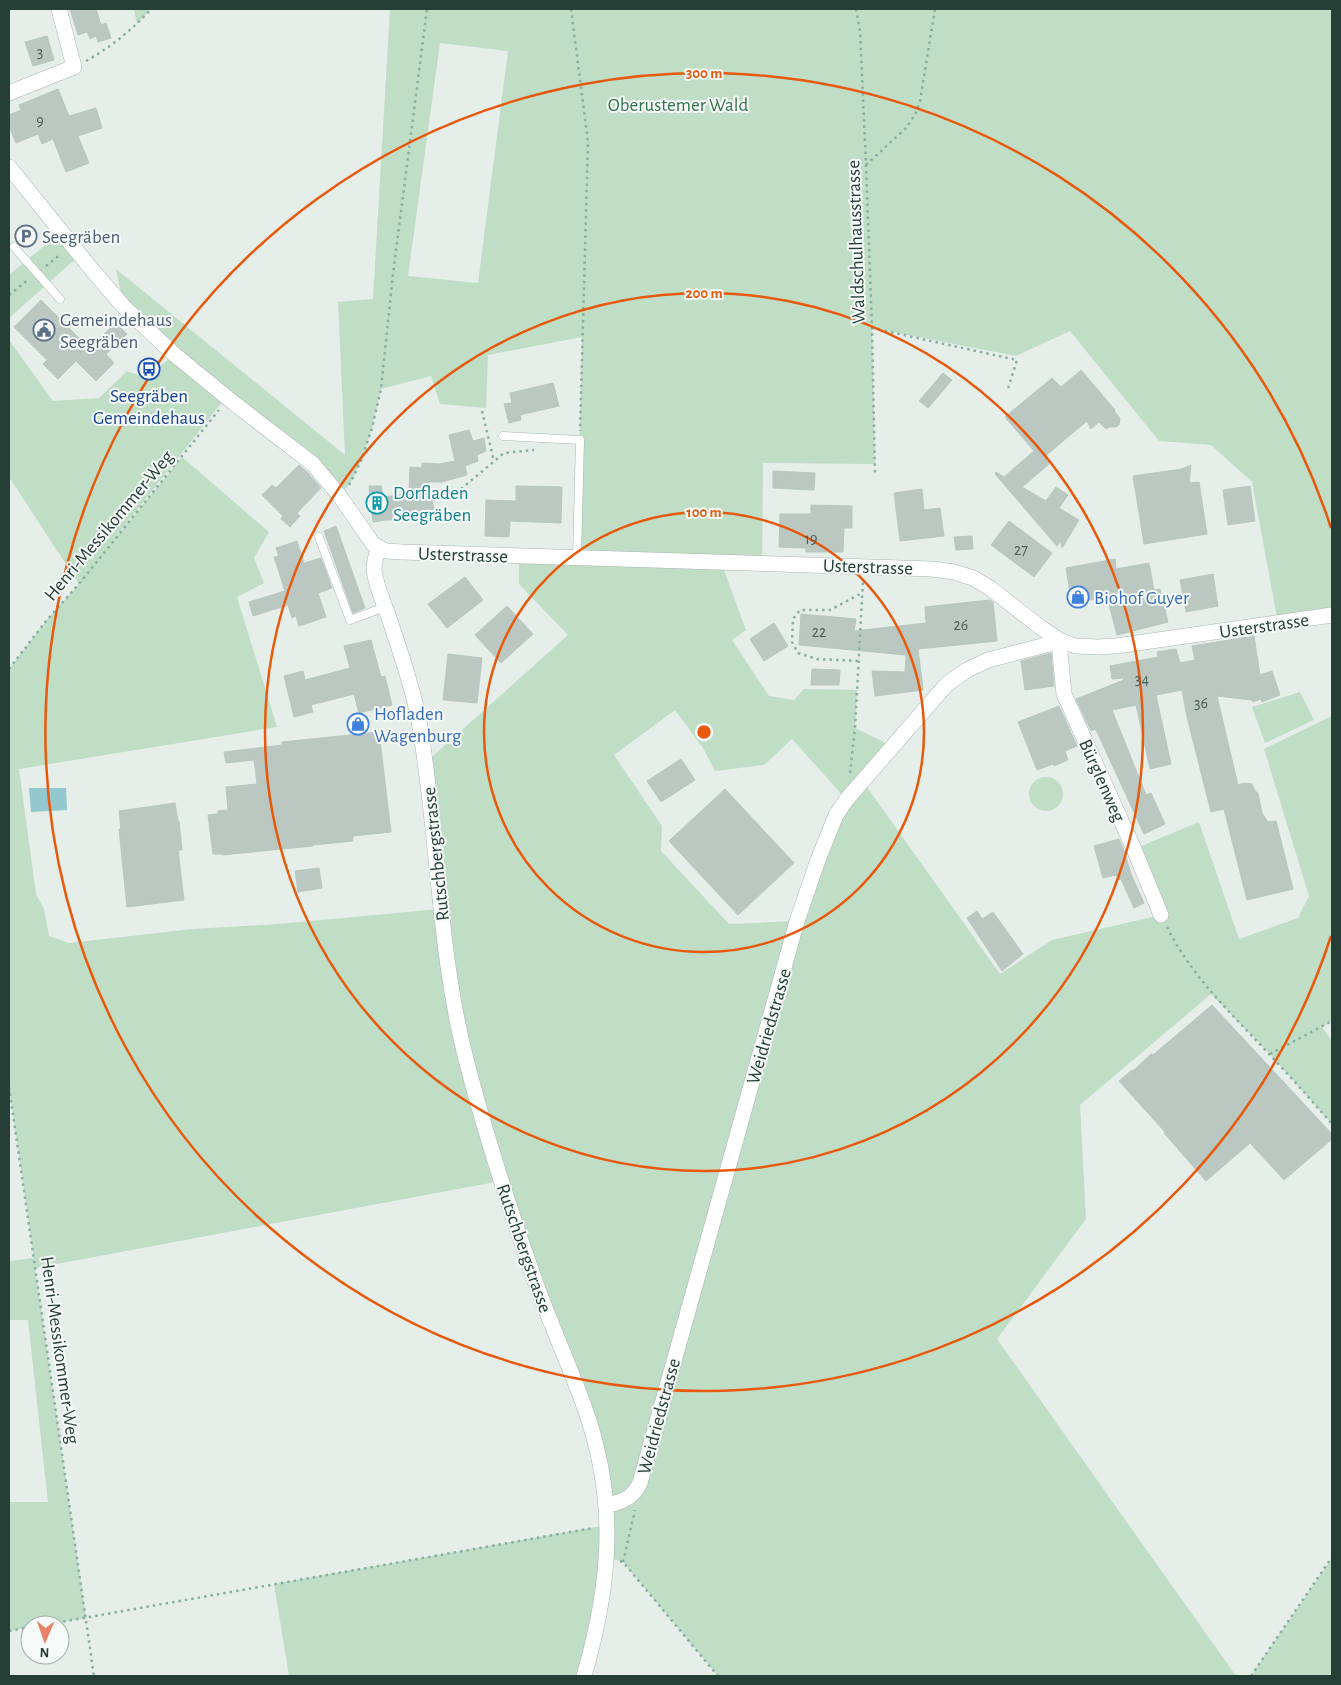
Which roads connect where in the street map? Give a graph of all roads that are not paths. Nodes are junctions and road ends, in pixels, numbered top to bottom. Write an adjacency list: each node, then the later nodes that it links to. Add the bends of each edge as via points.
1 (59, 9): 2 (street, via 74,67)
2 (9, 93)
3 (9, 167): 8 (street, via 124,307 175,355 313,464)
4 (14, 247): 5 (lane)
5 (60, 299)
6 (503, 436): 9 (lane, via 580,440)
7 (319, 537): 10 (lane, via 350,620)
8 (379, 548): 9 (street, Usterstrasse, via 402,552); 10 (street, Rutschbergstrasse, via 374,573)
9 (577, 557): 12 (street, Usterstrasse, via 954,572 990,588)
10 (385, 607): 14 (street, Rutschbergstrasse, via 417,713 428,783 442,928 466,1062 536,1283 585,1407 595,1440)
11 (1332, 615): 12 (street, Usterstrasse, via 1116,646 1076,646)
12 (1061, 641): 13 (street, Bürglenweg, via 1064,694); 14 (street, Weidriedstrasse, via 988,660 947,684 846,799 836,815 797,921 640,1483 632,1496)
13 (1161, 915)
14 (606, 1505): 15 (street, Rutschbergstrasse, via 607,1557 603,1594)
15 (584, 1676)

